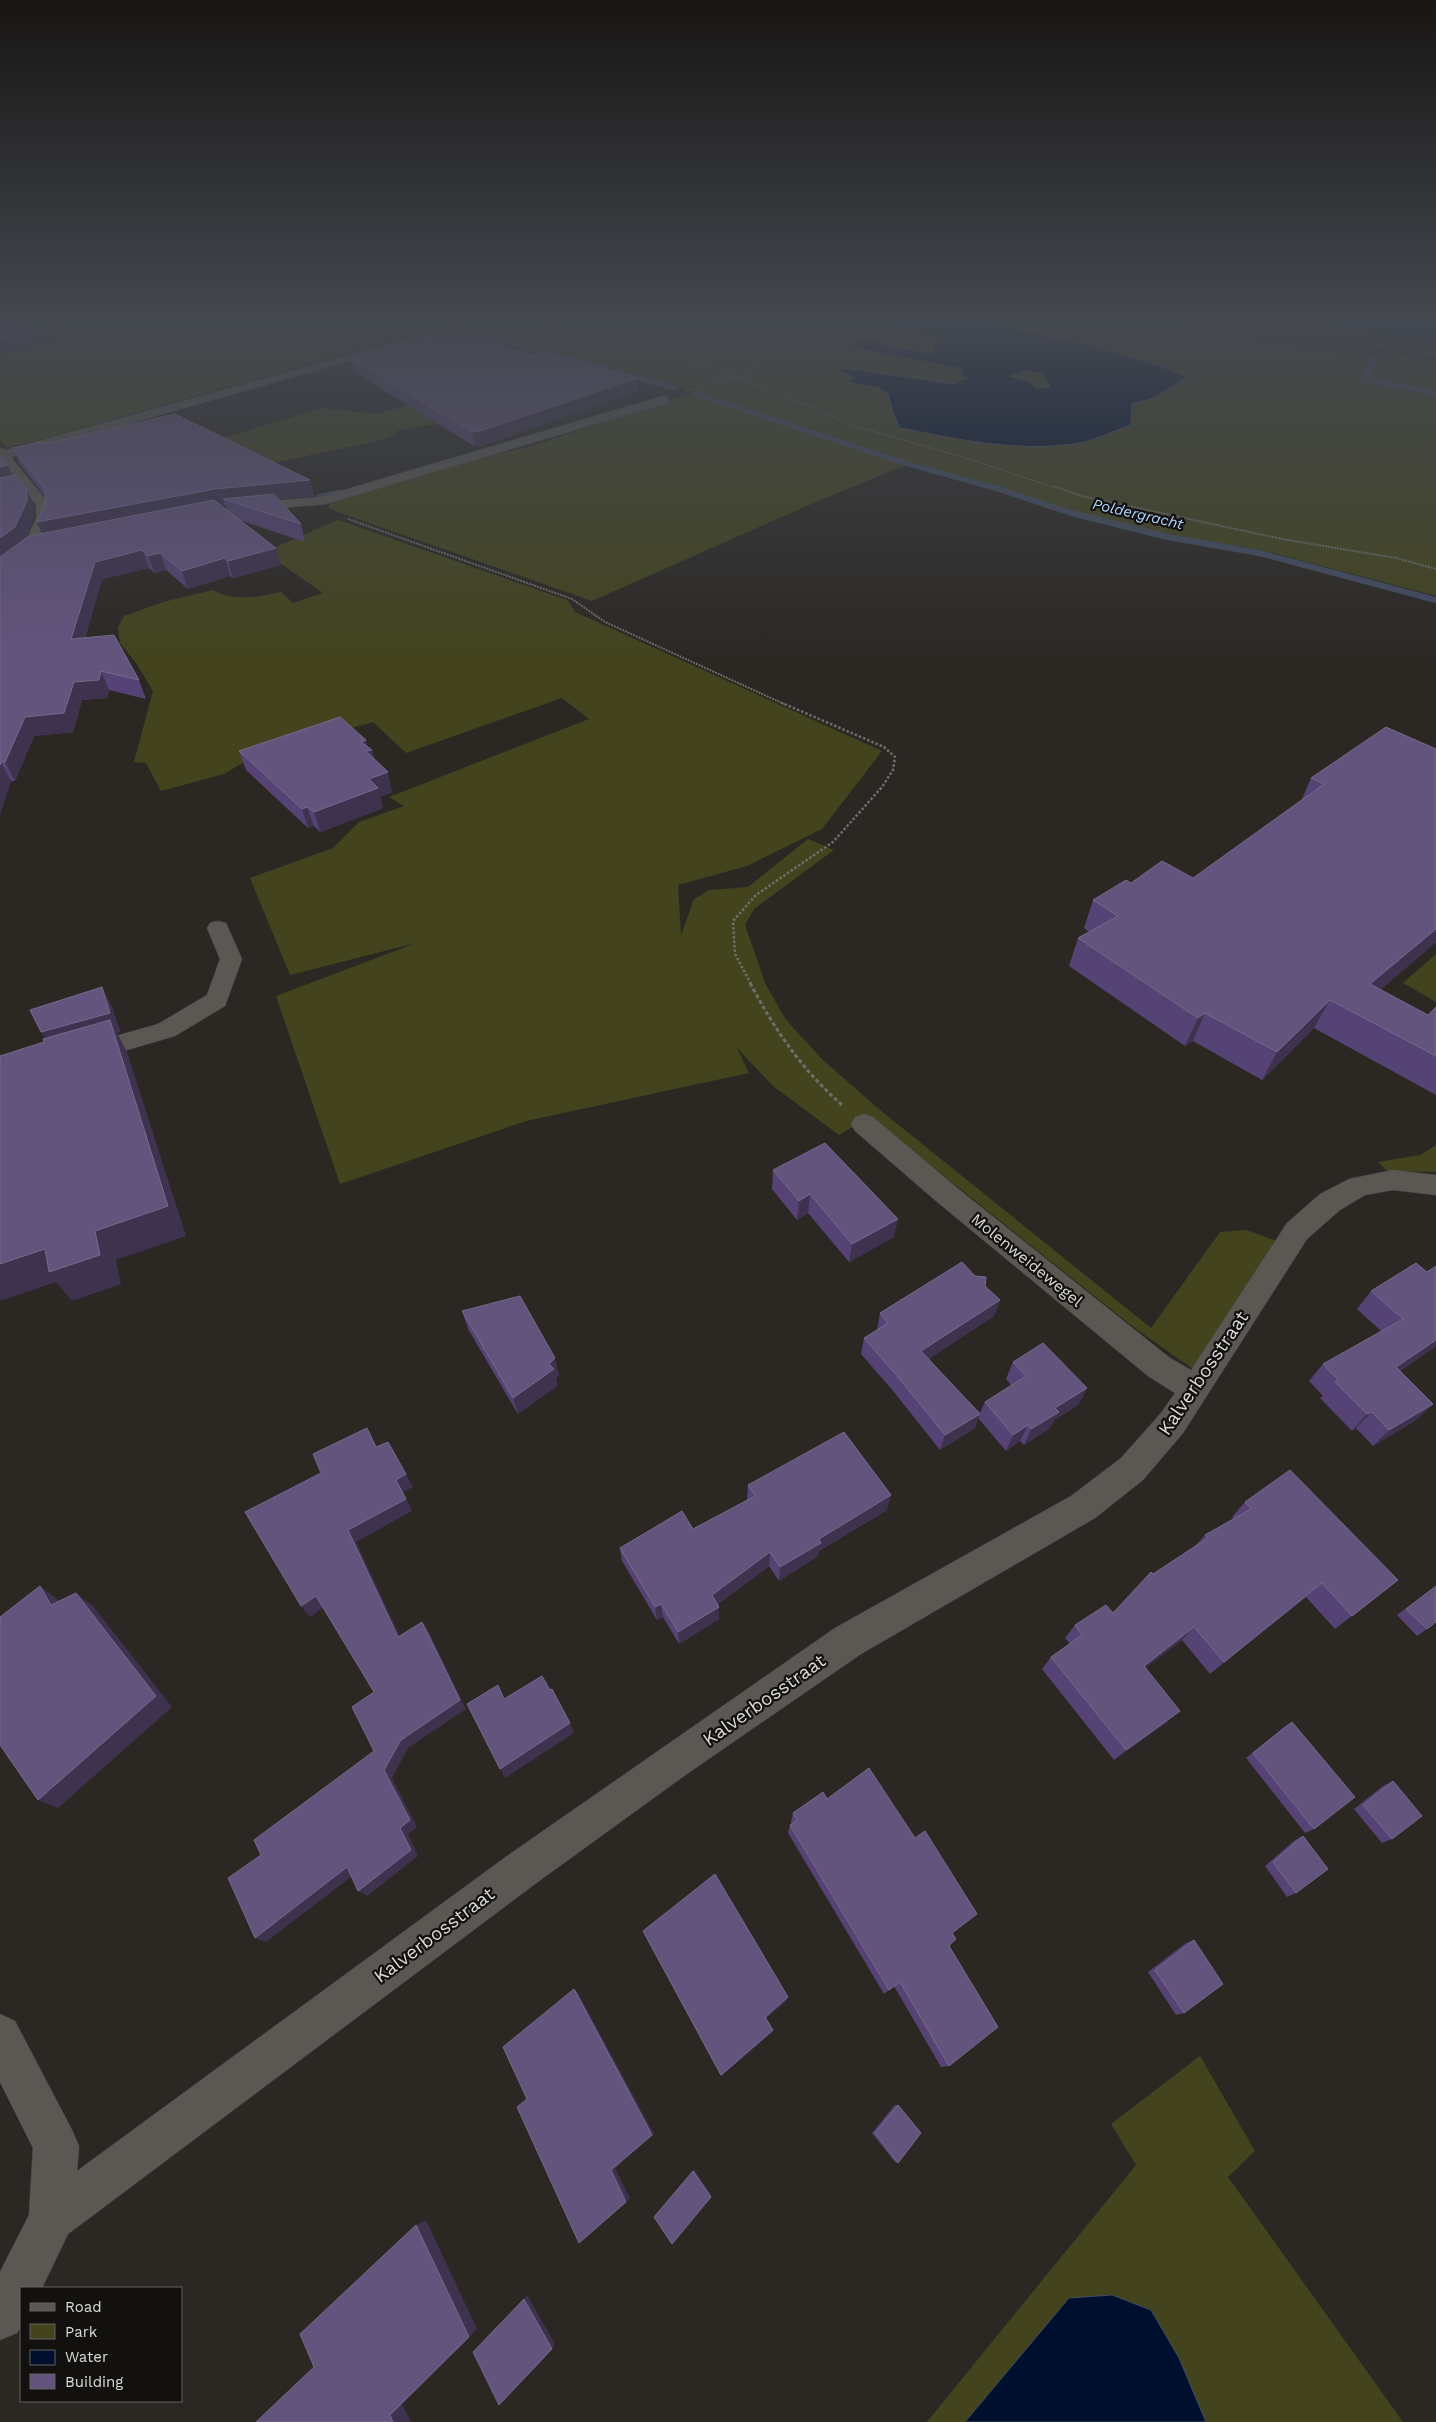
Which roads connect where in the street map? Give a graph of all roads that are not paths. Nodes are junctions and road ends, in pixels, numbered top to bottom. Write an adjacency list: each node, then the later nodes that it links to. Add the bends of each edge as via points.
1 (78, 433): 3 (street)
2 (553, 433): 6 (street, via 305,504)
3 (2, 454): 4 (street)
4 (28, 484): 5 (street); 8 (street, via 43,505 43,518)
5 (9, 489)
6 (235, 509)
7 (48, 544): 8 (street)
8 (31, 547): 9 (street)
9 (0, 571)
10 (218, 928): 11 (street, via 231,959 217,1000 166,1030)
11 (64, 1059)
12 (864, 1124): 14 (street, Molenweidewegel, via 1159,1367)
13 (1436, 1185): 14 (street, Kalverbosstraat, via 1393,1180 1359,1186 1330,1202 1297,1231)
14 (1196, 1389): 16 (street, Kalverbosstraat, via 1172,1423 1132,1468 1083,1507 848,1641 671,1763 521,1870)
15 (0, 2036): 16 (street, via 56,2146)
16 (52, 2218): 17 (street, via 13,2297)
17 (0, 2316)

